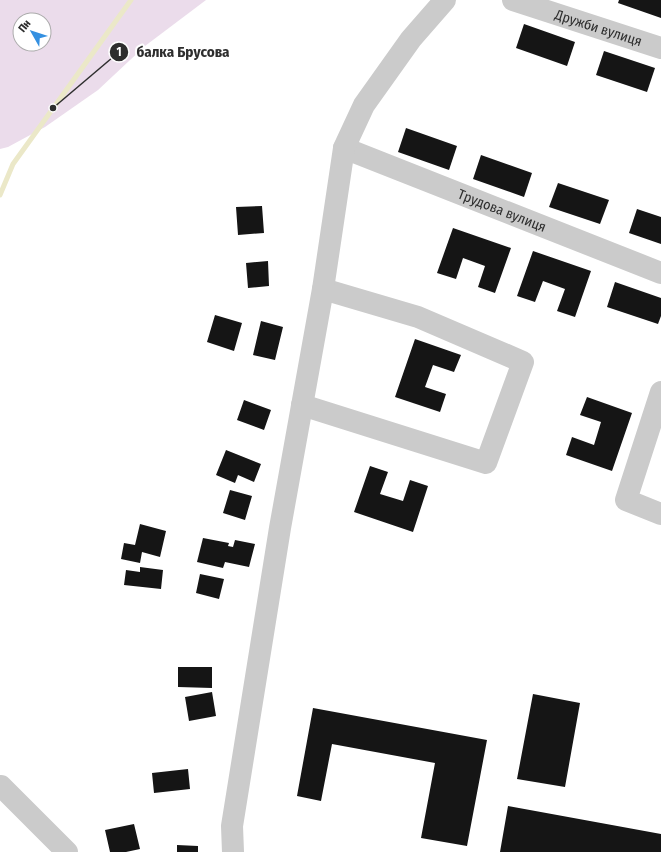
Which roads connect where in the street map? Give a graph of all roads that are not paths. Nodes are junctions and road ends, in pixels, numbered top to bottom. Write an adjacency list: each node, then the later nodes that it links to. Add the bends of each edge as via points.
1 (445, 0): 4 (street, via 410,39 364,105)
2 (512, 0): 3 (street, Дружби вулиця)
3 (661, 48)
4 (344, 148): 5 (street, Трудова вулиця); 6 (street)
5 (661, 273)
6 (323, 289): 8 (street); 8 (street, via 418,317 523,362 486,463)
7 (661, 392): 9 (street, via 626,500)
8 (302, 405): 12 (street, via 232,826)
9 (661, 514)
10 (1, 786): 11 (street)
11 (67, 852)
12 (233, 852)

